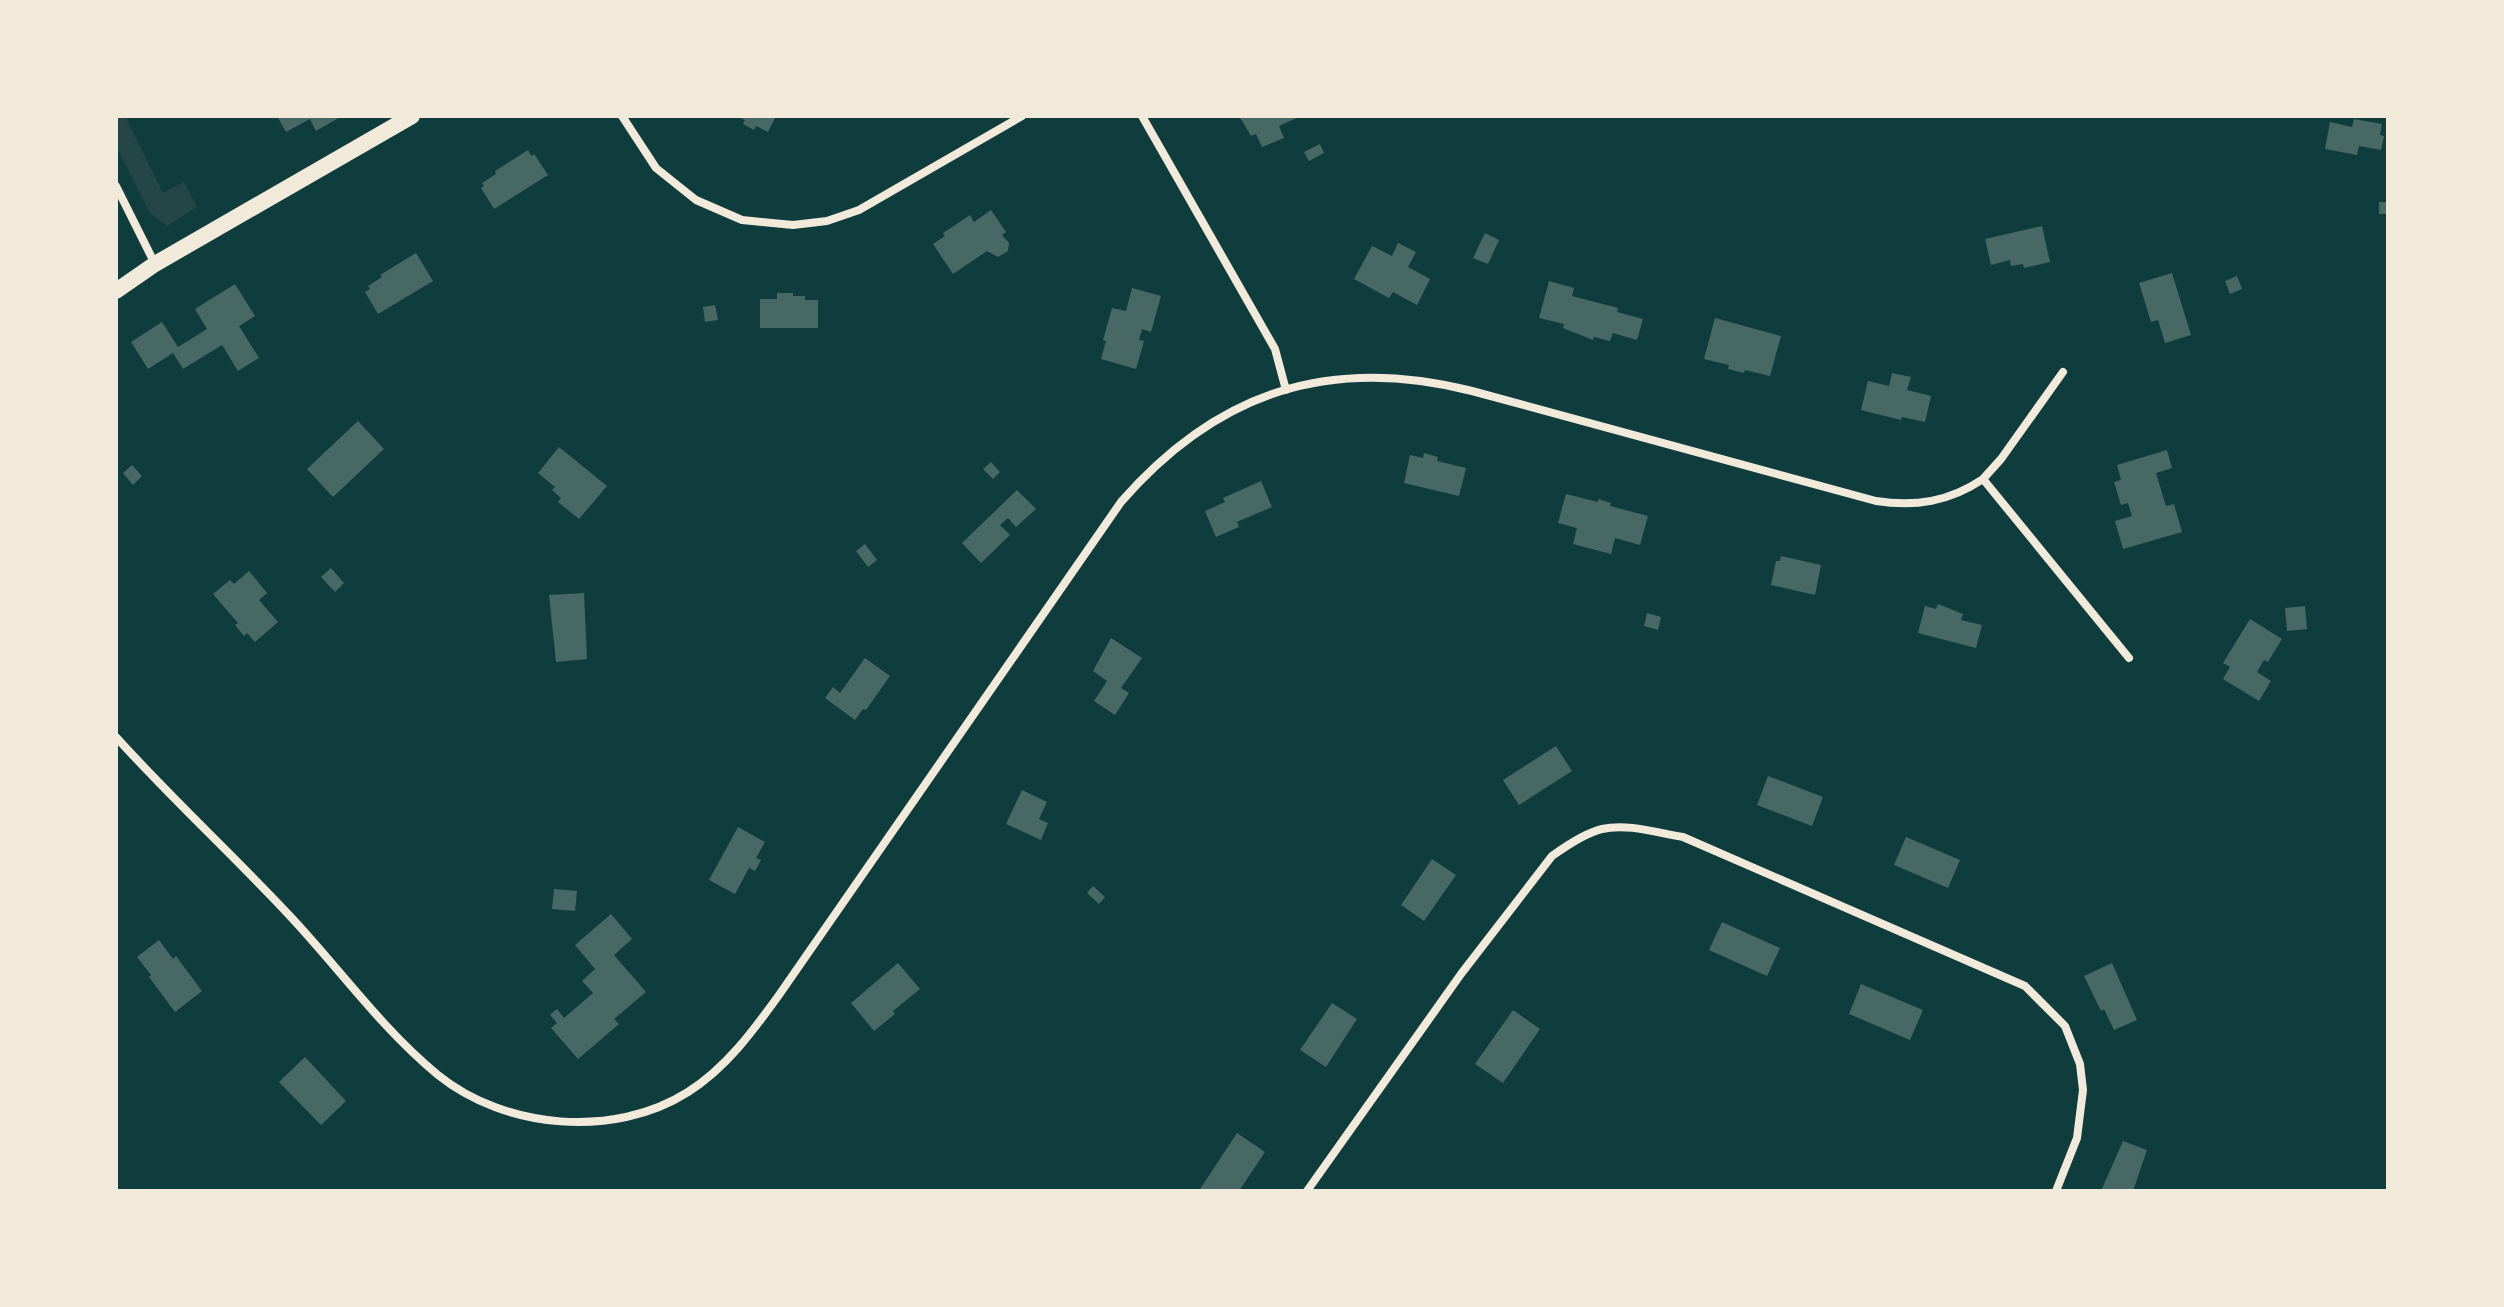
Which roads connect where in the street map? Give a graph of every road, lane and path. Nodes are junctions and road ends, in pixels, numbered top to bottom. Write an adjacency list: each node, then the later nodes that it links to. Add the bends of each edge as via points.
1 (412, 116): 6 (main road)
2 (622, 116): 3 (street, via 645,154 682,191 726,215 776,225 810,224 859,210)
3 (1022, 116)
4 (1142, 116): 9 (street, via 1275,349)
5 (116, 186): 6 (street)
6 (155, 264): 7 (main road)
7 (116, 291)
8 (2063, 372): 10 (street)
9 (1286, 390): 10 (street, via 1356,377 1429,381 1893,504 1944,499); 12 (street, via 1223,414 1145,475 1121,502 755,1027 710,1076 637,1113 597,1121 535,1119 484,1103 440,1077 392,1033 291,916)
10 (1983, 479): 11 (street)
11 (2129, 658)
12 (116, 737)
13 (1307, 1191): 14 (street, via 1552,856 1601,829 1630,828 1683,837 2025,986 2065,1026 2080,1064 2083,1090 2077,1138)
14 (2056, 1191)

